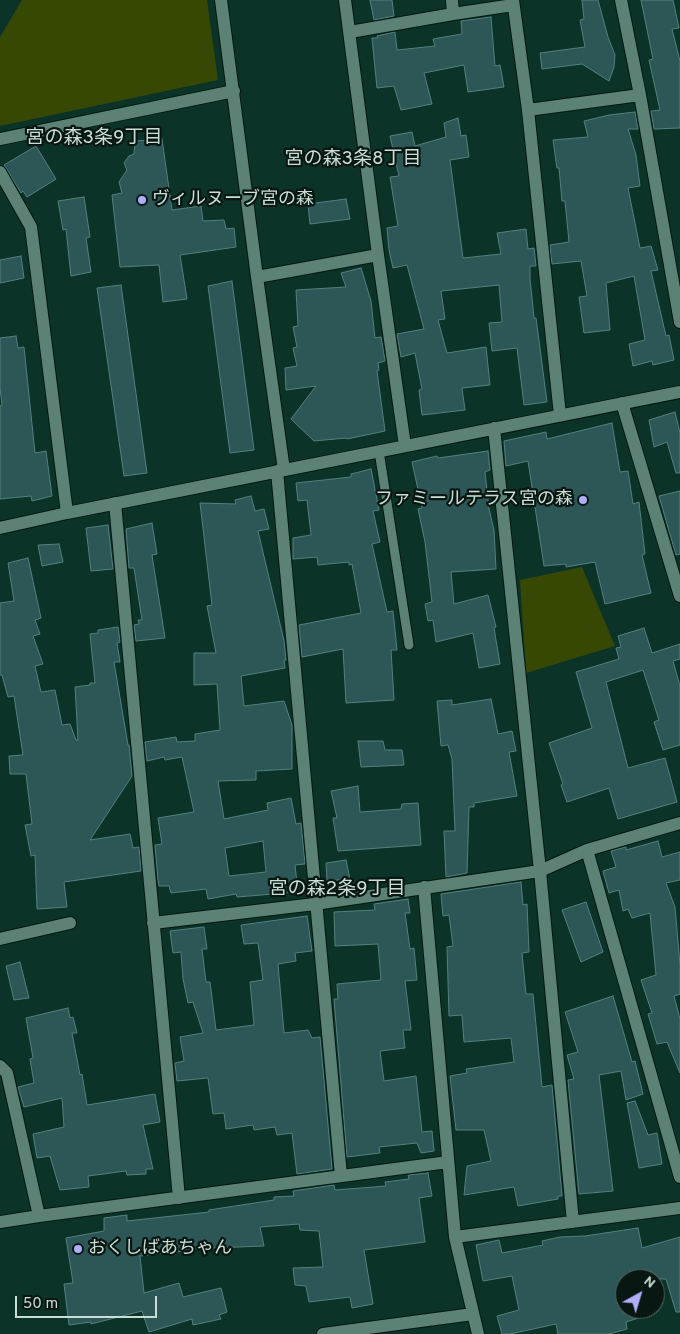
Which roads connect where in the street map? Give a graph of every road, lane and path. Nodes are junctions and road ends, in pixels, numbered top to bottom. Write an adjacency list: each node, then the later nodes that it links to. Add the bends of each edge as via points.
1 (221, 0): 8 (street)
2 (345, 0): 7 (street)
3 (452, 0): 6 (street)
4 (621, 0): 9 (street)
5 (513, 2): 6 (street); 10 (street)
6 (453, 14): 7 (street)
7 (350, 32): 13 (street)
8 (234, 91): 11 (street); 14 (street)
9 (640, 95): 10 (street); 15 (street)
10 (528, 110): 18 (street)
11 (0, 139)
12 (0, 172): 24 (street, via 30,227)
13 (378, 255): 14 (street); 20 (street)
14 (257, 277): 22 (street)
15 (680, 322)
16 (680, 392): 17 (street)
17 (622, 403): 18 (street); 26 (street)
18 (560, 415): 19 (street)
19 (494, 428): 20 (street); 30 (street)
20 (406, 446): 21 (street)
21 (379, 451): 22 (street); 27 (lane)
22 (281, 471): 23 (street); 32 (street)
23 (115, 503): 24 (street); 34 (street)
24 (67, 513): 25 (street)
25 (0, 528)
26 (680, 596)
27 (409, 645)
28 (680, 823): 29 (street)
29 (587, 850): 30 (street); 39 (street)
30 (540, 871): 31 (street); 44 (street)
31 (424, 887): 32 (street); 37 (street)
32 (315, 904): 34 (street); 38 (street)
33 (70, 923): 35 (street)
34 (153, 923): 40 (street)
35 (0, 939)
36 (0, 1066): 42 (street, via 7,1073)
37 (448, 1162): 38 (street); 45 (street)
38 (341, 1176): 40 (street)
39 (680, 1177)
40 (179, 1198): 42 (street)
41 (680, 1208): 44 (street)
42 (40, 1216): 43 (street)
43 (0, 1222)
44 (573, 1222): 45 (street)
45 (455, 1237): 46 (street)
46 (473, 1314): 47 (street); 48 (street)
47 (323, 1334)
48 (478, 1334)

